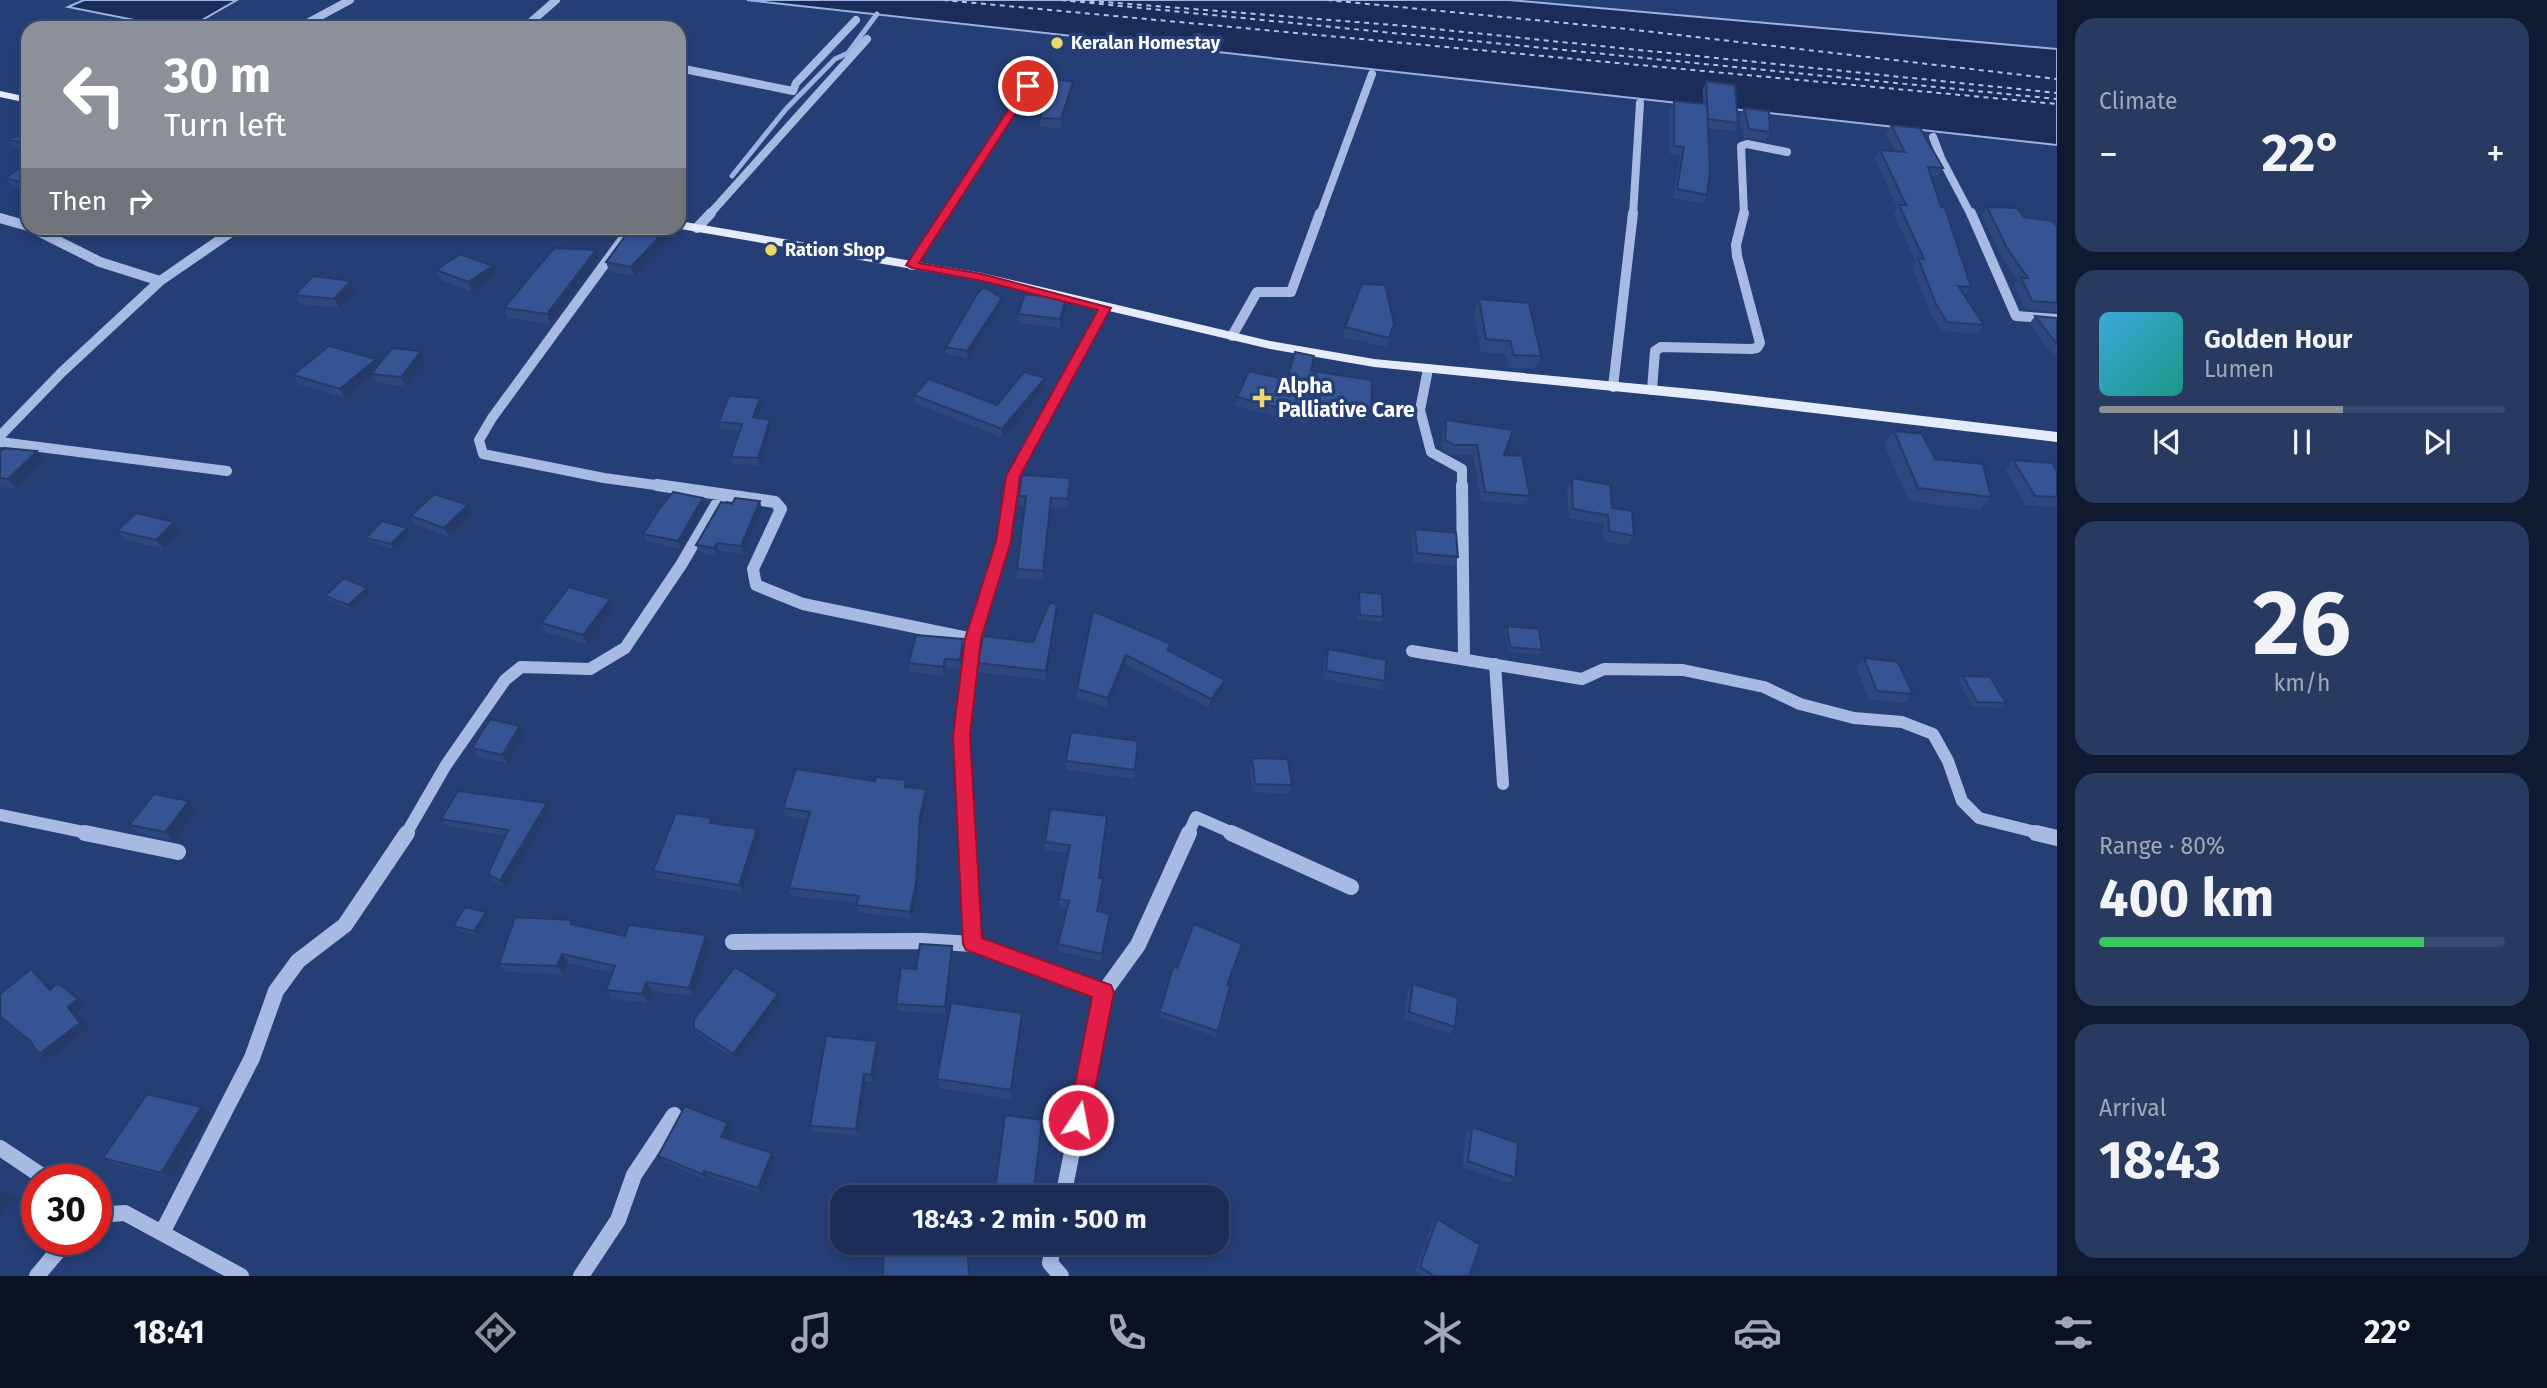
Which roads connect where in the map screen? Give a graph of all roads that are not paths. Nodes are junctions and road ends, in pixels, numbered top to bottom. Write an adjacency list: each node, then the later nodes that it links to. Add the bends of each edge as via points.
1 (350, 0): 4 (street)
2 (556, 0): 5 (street)
3 (856, 20): 7 (street, via 793,90)
4 (311, 21)
5 (532, 21)
6 (867, 39): 18 (street)
7 (686, 69)
8 (1372, 74): 26 (street, via 1291,292 1256,292)
9 (1028, 86): 22 (street)
10 (0, 93): 11 (main road)
11 (21, 98)
12 (1640, 103): 28 (street, via 1634,214)
13 (1933, 137): 25 (street, via 2016,316)
14 (1787, 152): 29 (street, via 1741,146 1745,211 1737,256 1760,343 1751,349 1661,347 1655,351)
15 (0, 218): 16 (street)
16 (21, 224)
17 (686, 226): 18 (main road)
18 (698, 228): 22 (main road)
19 (46, 235): 23 (street, via 100,262)
20 (227, 235): 23 (street)
21 (626, 235): 34 (street, via 492,418 480,440 483,454)
22 (912, 265): 24 (main road, via 982,277)
23 (160, 281): 30 (street)
24 (1105, 308): 26 (main road); 35 (street, via 1013,476 1003,541)
25 (2057, 319)
26 (1232, 337): 27 (main road)
27 (1428, 369): 28 (main road); 37 (street, via 1420,410 1431,452 1462,469)
28 (1612, 387): 29 (main road)
29 (1652, 390): 31 (main road)
30 (0, 436)
31 (2057, 437)
32 (0, 442): 33 (street)
33 (227, 471)
34 (722, 495): 35 (street, via 775,502 781,509 753,569 756,585 803,604); 52 (street, via 625,648 590,669 521,667 505,680 345,925 298,961 276,991 252,1058)
35 (973, 639): 45 (street, via 962,736)
36 (1412, 650): 37 (street)
37 (1464, 658): 38 (street)
38 (1495, 664): 39 (street); 41 (street, via 1582,679 1604,669 1683,670 1764,687 1800,704 1854,718 1902,722 1933,734 1962,801 1979,818)
39 (1503, 783)
40 (0, 815): 42 (street)
41 (2057, 838)
42 (178, 852)
43 (1351, 887): 46 (street, via 1196,817 1138,945)
44 (733, 942): 45 (street)
45 (973, 944): 46 (street)
46 (1104, 992): 50 (street)
47 (674, 1115): 57 (street, via 634,1175 618,1220)
48 (0, 1148): 49 (street)
49 (24, 1164)
50 (1065, 1185)
51 (112, 1213): 52 (street, via 125,1213)
52 (162, 1233): 56 (street)
53 (55, 1255): 55 (street)
54 (1052, 1255): 58 (street, via 1050,1263)
55 (37, 1276)
56 (241, 1276)
57 (581, 1276)
58 (1062, 1276)

